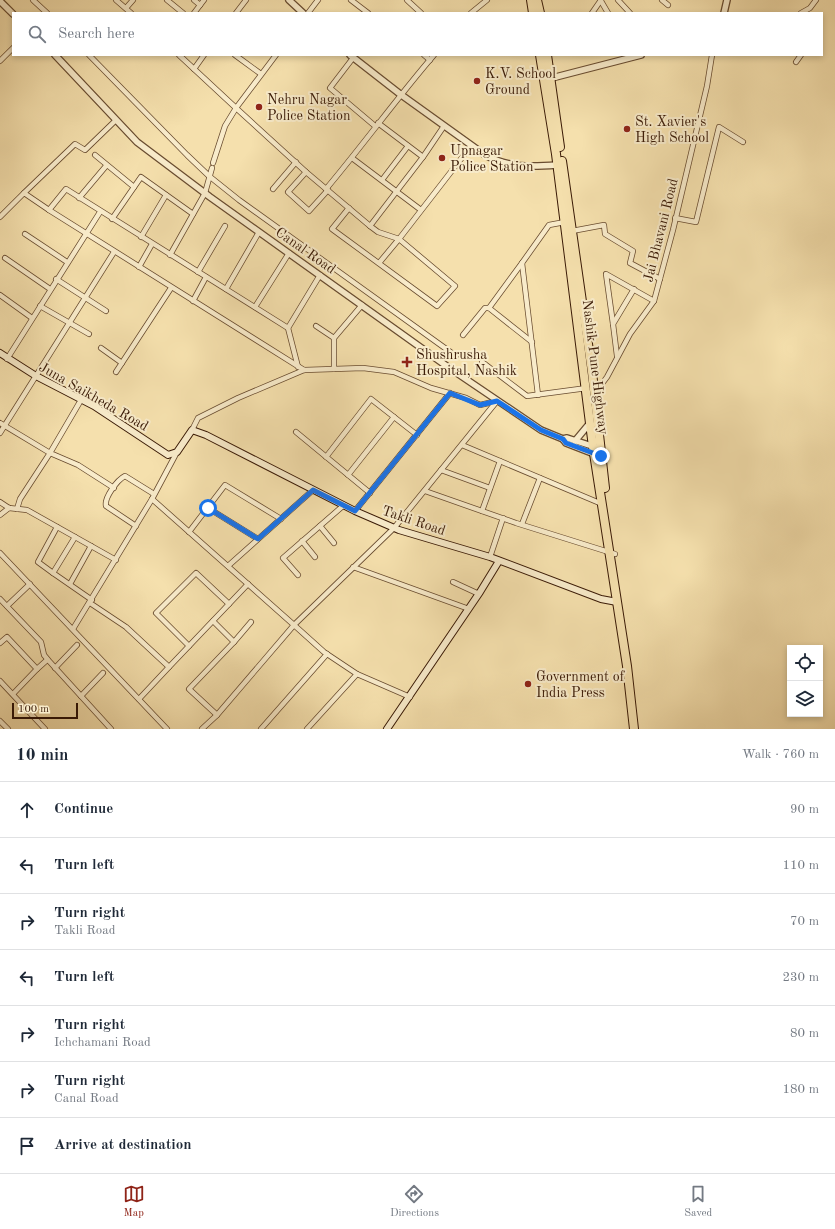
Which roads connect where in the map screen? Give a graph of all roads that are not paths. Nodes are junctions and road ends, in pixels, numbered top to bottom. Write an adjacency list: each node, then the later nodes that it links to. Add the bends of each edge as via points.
1 (33, 0): 24 (street)
2 (116, 0): 23 (street)
3 (133, 0): 23 (street)
4 (167, 0): 26 (street)
5 (194, 0): 22 (street)
6 (204, 0): 22 (street)
7 (246, 0): 28 (street)
8 (289, 0): 29 (street)
9 (318, 0): 30 (street)
10 (352, 0): 31 (street)
11 (407, 0): 32 (street)
12 (486, 0): 33 (street)
13 (531, 0): 34 (highway)
14 (537, 0): 35 (highway)
15 (618, 0): 38 (street)
16 (662, 0): 21 (street)
17 (727, 0): 39 (street)
18 (816, 0): 40 (street)
19 (0, 1): 41 (street)
20 (601, 1): 36 (street); 37 (street)
21 (668, 4)
22 (200, 5): 27 (street)
23 (126, 8): 25 (street)
24 (46, 12)
25 (130, 12)
26 (182, 12)
27 (195, 12)
28 (238, 12)
29 (302, 12)
30 (309, 12)
31 (367, 12)
32 (420, 12)
33 (472, 12)
34 (533, 12)
35 (540, 12)
36 (593, 12)
37 (607, 12)
38 (629, 12)
39 (724, 12)
40 (803, 12)
41 (12, 13)
42 (12, 49): 58 (street)
43 (56, 56): 65 (street, Canal Road)
44 (90, 56): 80 (street)
45 (180, 56): 60 (street)
46 (203, 56): 60 (street)
47 (236, 56): 61 (street)
48 (275, 56): 61 (street)
49 (425, 56): 57 (street)
50 (433, 56): 57 (street)
51 (540, 56): 62 (highway, Nashik Pune Highway)
52 (547, 56): 62 (highway, Nashik Pune Highway)
53 (637, 56): 62 (street)
54 (712, 56): 96 (street, Jai Bhavani Road)
55 (800, 56): 59 (street)
56 (352, 57): 63 (street); 66 (street, via 330,88)
57 (430, 60): 63 (street)
58 (0, 61)
59 (796, 62)
60 (194, 69): 64 (street)
61 (261, 74): 64 (street)
62 (548, 79): 76 (highway, Nashik Pune Highway); 101 (highway, Nashik Pune Highway)
63 (400, 94): 66 (street); 67 (street)
64 (236, 108): 74 (street); 75 (street, via 225,126)
65 (116, 120): 86 (street, via 85,150 75,144); 87 (street, Canal Road, via 137,142)
66 (376, 125): 69 (street); 73 (street)
67 (444, 126): 70 (street); 72 (street)
68 (743, 142): 96 (street, via 719,127 696,222)
69 (408, 146): 72 (street); 81 (street)
70 (471, 146): 76 (street, via 496,161 514,166); 92 (street)
71 (95, 156): 77 (street)
72 (423, 157): 85 (street)
73 (352, 158): 81 (street); 84 (street)
74 (296, 162): 79 (street); 83 (street)
75 (214, 163)
76 (557, 165): 98 (highway, Nashik Pune Highway)
77 (106, 166): 82 (street); 89 (street)
78 (212, 168): 80 (street)
79 (306, 172): 84 (street); 84 (street, via 288,192 309,211)
80 (209, 176): 87 (street); 145 (street)
81 (382, 180): 85 (street)
82 (134, 187): 88 (street, via 141,177); 97 (street)
83 (273, 189)
84 (327, 189): 90 (street)
85 (396, 192): 92 (street); 100 (street)
86 (24, 193): 91 (street); 95 (street)
87 (205, 193): 94 (street); 102 (street, Canal Road)
88 (166, 196): 94 (street); 105 (street)
89 (79, 198): 91 (street, via 66,189); 93 (street)
90 (349, 208): 100 (street); 113 (street, via 332,229)
91 (49, 210): 104 (street)
92 (421, 210): 106 (street)
93 (100, 212): 97 (street); 104 (street)
94 (193, 214): 110 (street)
95 (0, 217)
96 (675, 218): 120 (street, Jai Bhavani Road)
97 (112, 219): 105 (street)
98 (565, 222): 114 (street, via 549,225); 155 (highway, Nashik Pune Highway)
99 (225, 226): 116 (street)
100 (370, 226): 106 (street, via 378,232)
101 (572, 231): 120 (street, via 604,225 605,234 633,251 630,263); 158 (highway, Nashik Pune Highway)
102 (259, 232): 109 (street, Canal Road); 123 (street)
103 (25, 234): 112 (street)
104 (86, 234): 108 (street); 112 (street)
105 (141, 237): 107 (street)
106 (398, 238): 113 (street); 113 (street, via 455,286 437,306)
107 (152, 244): 110 (street); 115 (street)
108 (114, 252): 115 (street); 126 (street)
109 (289, 253): 117 (street, Canal Road); 131 (street)
110 (170, 255): 116 (street)
111 (5, 258): 122 (street)
112 (67, 262): 119 (street)
113 (379, 263)
114 (522, 263): 132 (street); 142 (street)
115 (138, 267): 121 (street)
116 (198, 272): 118 (street)
117 (320, 275): 129 (street, Canal Road); 138 (street)
118 (206, 277): 123 (street); 128 (street)
119 (56, 279): 122 (street); 126 (street)
120 (660, 280): 127 (street, Jai Bhavani Road)
121 (171, 288): 128 (street); 149 (street)
122 (50, 289): 130 (street)
123 (226, 289): 131 (street)
124 (634, 289): 127 (street); 136 (street); 136 (street, via 606,274)
125 (0, 295): 134 (street)
126 (85, 297): 133 (street); 135 (street)
127 (654, 301): 146 (street, Jai Bhavani Road)
128 (193, 302): 150 (street)
129 (362, 305): 141 (street); 160 (street, Canal Road)
130 (40, 306): 134 (street); 135 (street)
131 (255, 308): 138 (street)
132 (489, 308): 140 (street, via 485,308); 142 (street)
133 (106, 310)
134 (32, 318): 147 (street)
135 (69, 323): 139 (street); 154 (street)
136 (613, 324): 146 (street)
137 (316, 326): 141 (street)
138 (288, 328): 150 (street)
139 (89, 334)
140 (463, 335)
141 (334, 338): 151 (street)
142 (532, 342): 157 (street)
143 (100, 348): 149 (street)
144 (0, 353): 147 (main road, Juna Saikheda Road)
145 (456, 356)
146 (617, 356): 158 (street, Jai Bhavani Road)
147 (7, 358): 154 (main road, Juna Saikheda Road)
148 (482, 362): 157 (street, via 527,396)
149 (122, 363): 153 (street)
150 (298, 367): 152 (street)
151 (334, 369): 152 (street); 156 (street, via 363,368 394,372)
152 (304, 370): 164 (street, via 198,418)
153 (116, 372)
154 (36, 376): 159 (main road, Juna Saikheda Road); 163 (street)
155 (587, 388): 157 (street); 162 (highway, Nashik Pune Highway)
156 (450, 393): 160 (street, via 480,405); 167 (street)
157 (538, 395)
158 (594, 396): 173 (highway, Nashik Pune Highway)
159 (81, 400): 171 (street); 172 (main road, Juna Saikheda Road, via 168,455)
160 (497, 401): 168 (street, Canal Road, via 541,430); 170 (street)
161 (394, 417): 167 (street); 174 (street, via 371,399); 177 (street)
162 (591, 422): 169 (street); 173 (highway, Nashik Pune Highway)
163 (2, 424): 166 (street); 171 (street)
164 (192, 430): 172 (main road); 181 (main road, Takli Road)
165 (296, 432): 174 (street)
166 (0, 433)
167 (417, 435): 183 (street)
168 (563, 439): 169 (street, Canal Road); 173 (street, Canal Road, via 566,443)
169 (574, 441): 173 (street, Canal Road)
170 (462, 445): 175 (street); 176 (street)
171 (50, 452): 179 (street); 189 (street)
172 (177, 452): 184 (street)
173 (597, 452): 187 (highway, Nashik Pune Highway); 208 (highway, Nashik Pune Highway)
174 (326, 457): 177 (street)
175 (500, 461): 178 (street); 180 (street)
176 (441, 470): 180 (street); 182 (street)
177 (348, 475): 183 (street)
178 (540, 478): 187 (street); 196 (street)
179 (114, 488): 184 (street, via 125,476); 197 (street, via 105,503 106,506)
180 (490, 488): 192 (street)
181 (313, 490): 186 (main road, Takli Road); 195 (street)
182 (424, 491): 192 (street); 200 (street)
183 (370, 493): 191 (street)
184 (153, 497): 197 (street); 201 (street)
185 (0, 502): 188 (street)
186 (344, 505): 191 (main road, Takli Road); 198 (street)
187 (603, 505): 208 (highway, Nashik Pune Highway)
188 (9, 508): 189 (street); 193 (street)
189 (17, 508): 199 (street, via 27,510)
190 (208, 508): 195 (street, via 225,485); 201 (street); 203 (street)
191 (355, 511): 200 (main road, Takli Road)
192 (482, 511): 194 (street)
193 (0, 515)
194 (503, 518): 196 (street); 210 (street)
195 (281, 519): 203 (street)
196 (522, 524): 208 (street)
197 (136, 526): 211 (street)
198 (320, 526): 204 (street); 205 (street)
199 (57, 527): 202 (street); 215 (street, via 38,562)
200 (394, 528): 210 (main road, Takli Road); 214 (street)
201 (189, 532): 213 (street)
202 (75, 537): 206 (street); 215 (street)
203 (258, 539): 213 (street)
204 (302, 541): 209 (street); 216 (street, via 283,558)
205 (334, 543)
206 (91, 546): 211 (street); 219 (street)
207 (0, 553): 218 (street)
208 (612, 553): 224 (highway, Nashik Pune Highway); 259 (highway, Nashik Pune Highway)
209 (315, 556)
210 (490, 557): 212 (main road, Takli Road)
211 (116, 560): 223 (street)
212 (499, 561): 221 (main road); 224 (main road, Takli Road, via 601,599)
213 (228, 566): 220 (street)
214 (353, 568): 227 (street); 230 (street)
215 (53, 573): 219 (street)
216 (298, 575)
217 (453, 582): 221 (street)
218 (30, 584): 226 (street); 231 (street)
219 (70, 584): 223 (street)
220 (248, 584): 225 (street); 230 (street)
221 (479, 594): 227 (main road)
222 (0, 599): 226 (street)
223 (91, 601): 231 (street); 238 (street, via 126,627)
224 (617, 602): 258 (highway, Nashik Pune Highway)
225 (229, 604): 228 (street); 235 (street, via 196,573 156,613)
226 (7, 606): 237 (street, via 41,642)
227 (469, 609): 246 (main road)
228 (213, 621): 232 (street); 235 (street)
229 (251, 622): 232 (street)
230 (294, 625): 236 (street); 248 (street)
231 (73, 629): 247 (street)
232 (234, 642): 248 (street, via 189,689)
233 (0, 643): 240 (street, via 7,637)
234 (77, 645): 239 (street)
235 (189, 646): 238 (street)
236 (327, 654): 242 (street); 256 (street)
237 (47, 660): 239 (street); 240 (street)
238 (169, 667): 247 (street)
239 (55, 668): 245 (street)
240 (37, 669): 244 (street)
241 (103, 673): 245 (street)
242 (356, 674): 246 (street); 250 (street)
243 (0, 681): 244 (street)
244 (12, 694): 252 (street)
245 (81, 696): 253 (street)
246 (410, 697): 257 (main road)
247 (139, 699): 254 (street)
248 (217, 715): 255 (street)
249 (0, 720): 251 (street)
250 (310, 728)
251 (8, 729)
252 (45, 729)
253 (111, 729)
254 (167, 729)
255 (202, 729)
256 (261, 729)
257 (388, 729)
258 (634, 729)
259 (639, 729)

